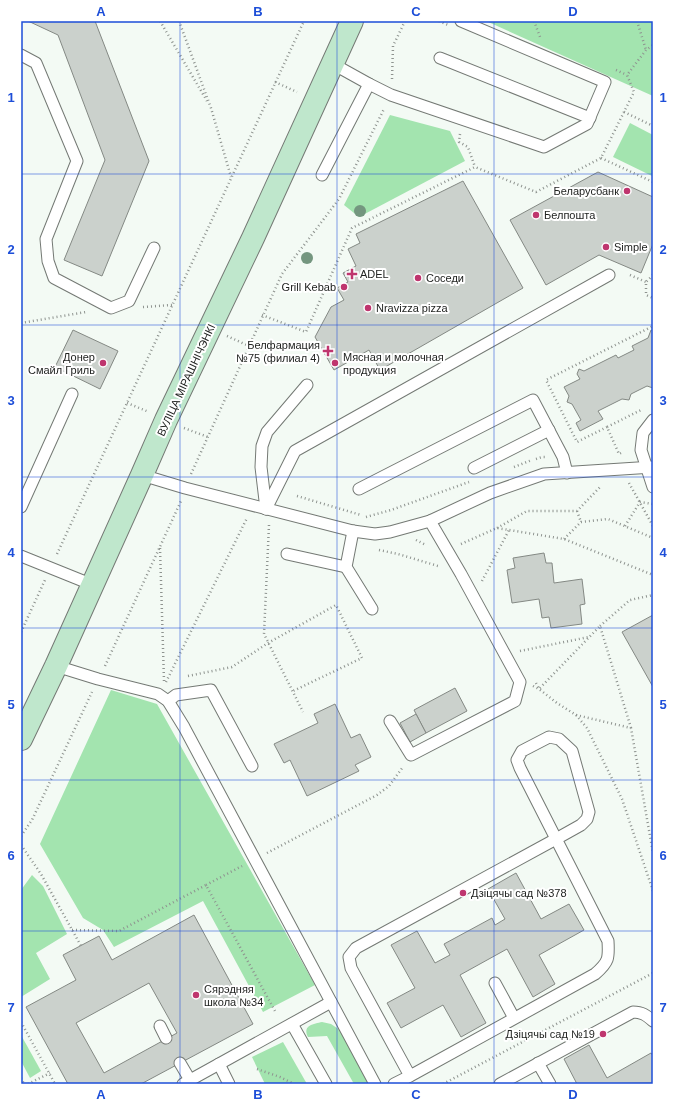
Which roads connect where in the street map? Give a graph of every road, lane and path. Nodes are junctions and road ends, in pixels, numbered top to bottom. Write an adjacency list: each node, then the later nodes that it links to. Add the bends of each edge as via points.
1 (160, 21): 17 (path)
2 (179, 21): 17 (path)
3 (304, 21): 25 (path)
4 (352, 21): 14 (main road, ВУЛІЦА МІРАШНІЧЭНКІ)
5 (405, 21): 16 (path, via 393,46)
6 (461, 21): 19 (lane, via 605,82)
7 (534, 21): 9 (path)
8 (636, 21): 11 (path)
9 (540, 37)
10 (653, 45): 11 (path)
11 (646, 50): 18 (path, via 627,75 634,92)
12 (21, 55): 33 (lane, via 36,63 77,161 46,239 48,261 54,278)
13 (440, 58): 19 (lane)
14 (332, 64): 15 (lane); 51 (main road, ВУЛІЦА МІРАШНІЧЭНКІ)
15 (369, 84): 16 (lane); 24 (lane)
16 (391, 95): 19 (lane, via 544,147 587,124); 34 (path, via 338,199 282,274)
17 (211, 108): 25 (path)
18 (624, 112): 20 (path); 22 (path)
19 (590, 118)
20 (653, 126)
21 (460, 131): 23 (path, via 459,142 468,147)
22 (601, 158): 23 (path, via 536,192); 26 (path)
23 (475, 166): 34 (path, via 352,228 306,332)
24 (322, 175)
25 (231, 177): 80 (path)
26 (653, 182)
27 (154, 248): 33 (lane, via 129,301)
28 (609, 275): 62 (lane, via 295,451)
29 (630, 275): 31 (path)
30 (653, 275): 31 (path)
31 (646, 282): 32 (path, via 646,295)
32 (653, 298)
33 (111, 308): 35 (path)
34 (262, 315): 56 (path)
35 (21, 323)
36 (653, 326): 41 (path, via 546,380 577,442)
37 (307, 385): 62 (lane, via 267,432 262,446 261,467)
38 (72, 394): 61 (lane)
39 (646, 407): 41 (path)
40 (653, 420): 43 (lane, via 644,433)
41 (607, 427): 45 (path)
42 (548, 430): 46 (lane); 47 (lane); 57 (lane, via 533,400)
43 (642, 450): 45 (path); 48 (lane)
44 (612, 454): 45 (path)
45 (619, 454)
46 (563, 457): 49 (path, via 542,457); 50 (lane)
47 (474, 468)
48 (650, 468): 50 (lane); 55 (lane)
49 (507, 469)
50 (567, 473): 66 (lane, via 544,474 496,491)
51 (142, 476): 56 (lane); 83 (main road, ВУЛІЦА МІРАШНІЧЭНКІ)
52 (472, 481): 58 (path, via 366,517)
53 (628, 482): 59 (path)
54 (602, 485): 63 (path)
55 (653, 487)
56 (185, 488): 62 (lane); 76 (path)
57 (359, 488)
58 (297, 496)
59 (640, 502): 60 (path); 68 (path); 69 (path)
60 (653, 504)
61 (21, 507)
62 (266, 508): 72 (lane)
63 (577, 511): 67 (path); 70 (path, via 527,511)
64 (249, 514): 98 (path)
65 (269, 520): 90 (path, via 264,634)
66 (430, 522): 72 (lane, via 375,534); 77 (lane)
67 (581, 522): 68 (path, via 608,519); 74 (path)
68 (625, 526): 73 (path)
69 (653, 526)
70 (497, 528): 71 (path); 77 (path)
71 (509, 530): 74 (path); 84 (path)
72 (353, 531): 81 (lane)
73 (653, 538)
74 (564, 539): 82 (path)
75 (415, 540): 77 (path, via 429,546 437,555)
76 (160, 547): 94 (path); 98 (path)
77 (447, 550): 95 (lane)
78 (287, 554): 81 (lane)
79 (21, 556): 80 (lane)
80 (50, 567): 83 (lane); 88 (path)
81 (346, 567): 86 (lane)
82 (653, 575)
83 (93, 585): 92 (main road, ВУЛІЦА МІРАШНІЧЭНКІ)
84 (478, 587)
85 (653, 595): 87 (path, via 630,600)
86 (372, 609)
87 (600, 626): 89 (path); 105 (path)
88 (21, 632)
89 (590, 637): 91 (path); 99 (path)
90 (268, 643): 93 (path, via 232,666); 100 (path); 100 (path, via 336,605 362,658)
91 (517, 652)
92 (56, 666): 94 (lane); 106 (main road, ВУЛІЦА МІРАШНІЧЭНКІ)
93 (186, 677)
94 (98, 679): 101 (lane, via 158,694); 109 (path, via 32,820)
95 (520, 682): 99 (path); 107 (lane, via 515,701)
96 (169, 683): 98 (path)
97 (536, 683): 99 (path)
98 (164, 686)
99 (539, 689): 103 (path)
100 (293, 691): 102 (path)
101 (168, 701): 108 (lane, via 176,695 211,690); 121 (lane, via 184,726)
102 (303, 712)
103 (576, 715): 105 (path); 116 (path, via 587,728 622,799)
104 (390, 721): 107 (lane)
105 (631, 728): 112 (path)
106 (21, 739)
107 (411, 755): 113 (path, via 389,786 377,795)
108 (252, 766)
109 (21, 836)
110 (556, 839): 110 (lane, via 581,826 589,812 572,752 559,739 549,737 522,751 518,760); 123 (lane, via 608,941 608,959 595,974); 134 (lane, via 356,948 349,957 351,968)
111 (21, 845): 117 (path, via 42,874)
112 (653, 853)
113 (263, 855)
114 (242, 866): 115 (path)
115 (206, 885): 117 (path, via 119,931); 122 (path)
116 (653, 891)
117 (72, 930): 118 (path)
118 (81, 946)
119 (653, 973): 145 (path)
120 (495, 983): 123 (lane)
121 (331, 1002): 126 (lane); 143 (lane)
122 (275, 1011)
123 (514, 1018): 134 (lane)
124 (653, 1020): 130 (lane, via 641,1012 633,1012)
125 (21, 1022): 133 (path)
126 (292, 1024): 131 (lane); 142 (lane)
127 (160, 1026): 128 (lane)
128 (166, 1038)
129 (180, 1063): 136 (lane)
130 (538, 1063): 146 (lane); 147 (lane)
131 (219, 1064): 136 (lane); 140 (lane)
132 (257, 1069): 141 (path)
133 (50, 1073): 138 (path); 139 (path)
134 (410, 1076): 144 (lane)
135 (21, 1078): 137 (path)
136 (187, 1082)
137 (24, 1084)
138 (28, 1084)
139 (55, 1084)
140 (229, 1084)
141 (294, 1084)
142 (326, 1084)
143 (375, 1084)
144 (394, 1084)
145 (443, 1084)
146 (500, 1084)
147 (550, 1084)

